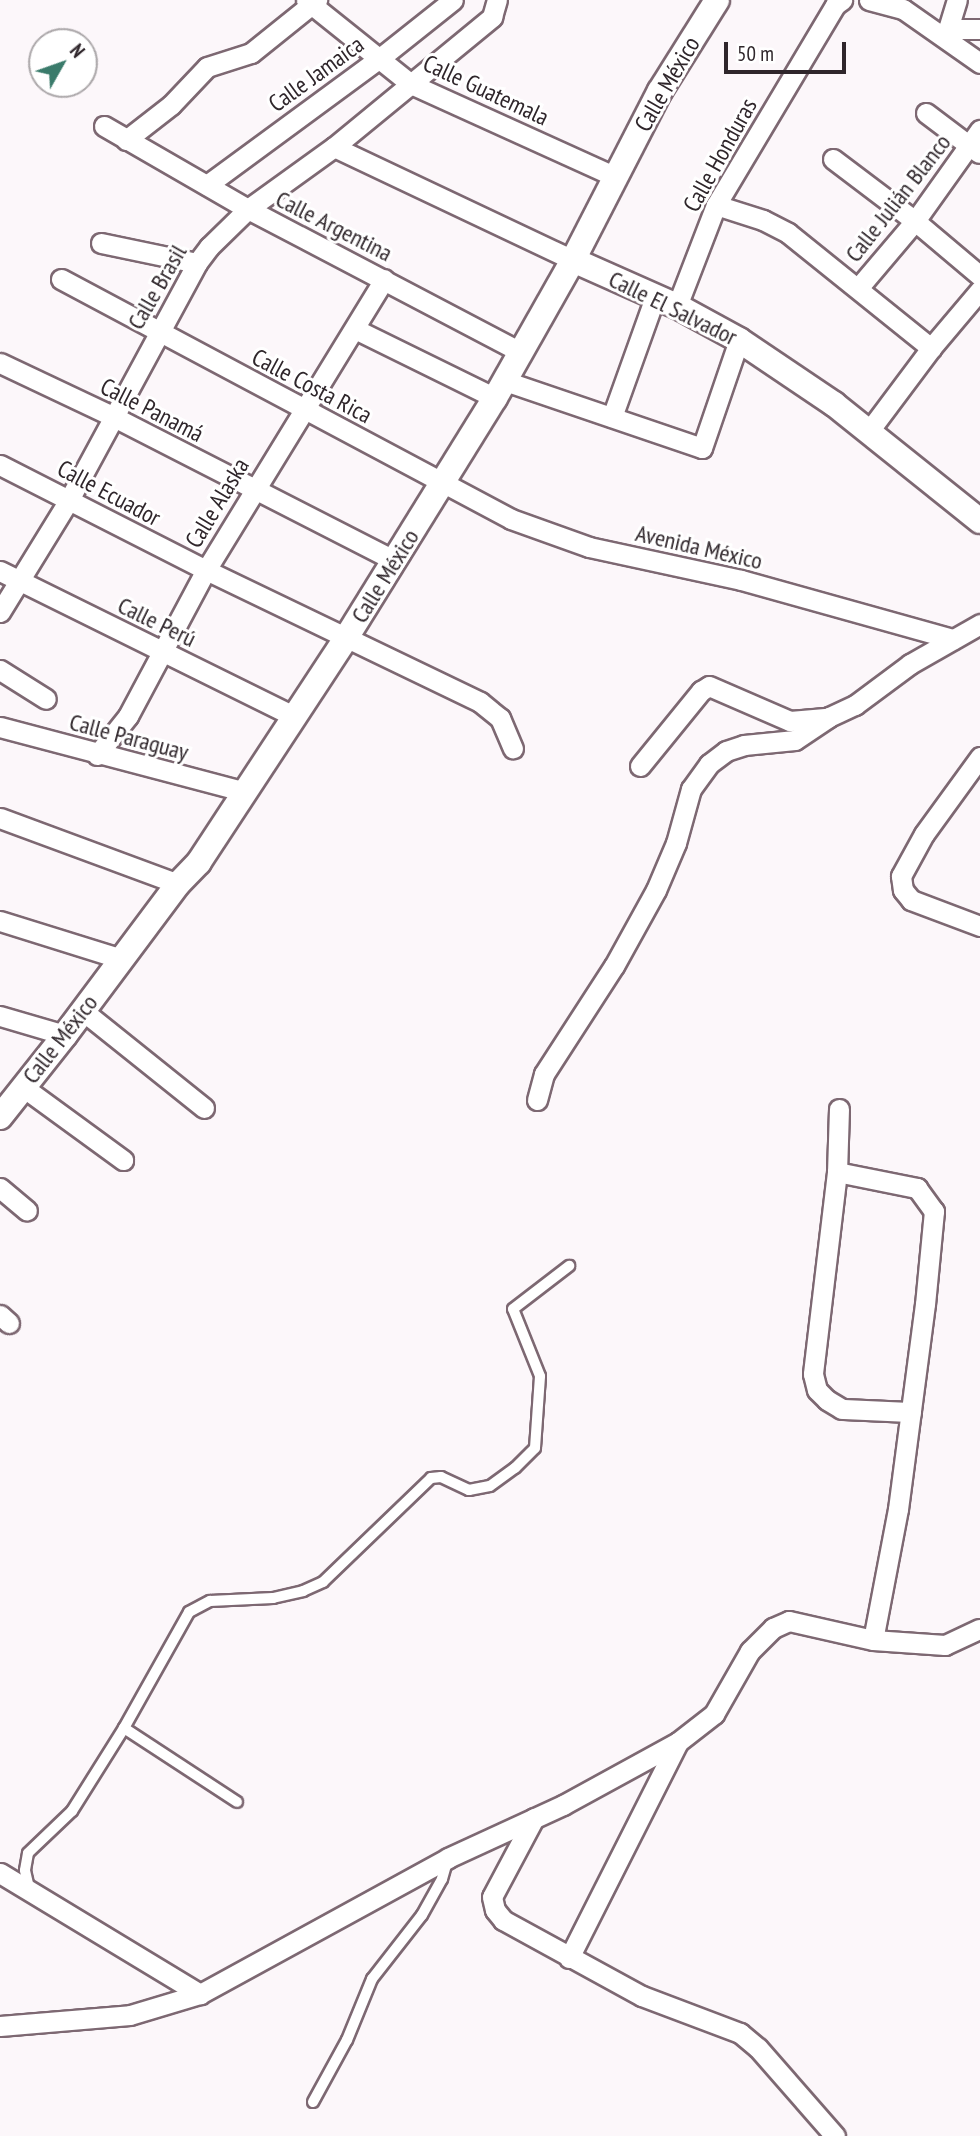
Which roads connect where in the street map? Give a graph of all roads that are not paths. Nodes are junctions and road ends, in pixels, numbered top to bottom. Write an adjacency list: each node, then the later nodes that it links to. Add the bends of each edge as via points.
1 (453, 0): 11 (street, Calle Jamaica)
2 (497, 0): 13 (street, Calle Brasil, via 492,18)
3 (717, 0): 20 (street, Calle México, via 660,91)
4 (842, 0): 22 (street, Calle Honduras)
5 (869, 0): 8 (street)
6 (957, 0): 10 (street)
7 (312, 1): 11 (street, Calle Guatemala); 16 (street, via 251,54 207,67 171,105)
8 (903, 5): 10 (street)
9 (980, 29): 10 (street)
10 (945, 31): 12 (street)
11 (380, 58): 13 (street, Calle Guatemala); 21 (street, Calle Jamaica)
12 (980, 62)
13 (411, 84): 18 (street, Calle Brasil); 20 (street, Calle Guatemala)
14 (926, 113): 17 (street)
15 (104, 126): 16 (street, Calle Argentina)
16 (126, 140): 21 (street, Calle Argentina)
17 (977, 143): 24 (street, Calle Julián Blanco)
18 (334, 147): 23 (street, Calle Brasil); 26 (street, Calle El Salvador)
19 (834, 159): 24 (street)
20 (616, 177): 26 (street, Calle México)
21 (207, 185): 23 (street, Calle Argentina)
22 (716, 205): 31 (street, via 788,233); 33 (street, Calle Honduras)
23 (248, 209): 27 (street, Calle Brasil); 30 (street, Calle Argentina)
24 (915, 221): 28 (street); 31 (street, Calle Julián Blanco)
25 (101, 243): 27 (street)
26 (573, 260): 33 (street, Calle El Salvador); 38 (street, Calle México)
27 (197, 263): 35 (street, Calle Brasil)
28 (980, 276)
29 (61, 279): 35 (street, Calle Costa Rica)
30 (384, 279): 34 (street, Calle Alaska); 38 (street, Calle Argentina)
31 (859, 287): 37 (street, Calle Julián Blanco)
32 (980, 290): 37 (street)
33 (666, 302): 36 (street, Calle El Salvador); 43 (street, Calle Honduras)
34 (355, 329): 40 (street, via 408,355); 41 (street, Calle Alaska)
35 (159, 333): 41 (street, Calle Costa Rica); 42 (street, Calle Brasil)
36 (739, 340): 43 (street, via 702,448); 44 (street, Calle El Salvador)
37 (931, 348): 44 (street)
38 (520, 352): 40 (street, Calle México)
39 (0, 363): 42 (street, Calle Panamá)
40 (500, 389): 43 (street); 46 (street, Calle México)
41 (303, 409): 46 (street, Calle Costa Rica); 47 (street, Calle Alaska)
42 (114, 417): 47 (street, Calle Panamá); 48 (street, Calle Brasil)
43 (612, 417)
44 (869, 431): 49 (street, Calle El Salvador)
45 (0, 465): 48 (street, Calle Ecuador)
46 (443, 482): 50 (street, Calle México); 57 (street, Avenida México, via 511,519 589,547 741,580)
47 (254, 491): 50 (street, Calle Panamá); 52 (street, Calle Alaska)
48 (69, 498): 52 (street, Calle Ecuador); 53 (street, Calle Brasil)
49 (980, 521)
50 (394, 560): 56 (street, Calle México)
51 (0, 570): 53 (street, Calle Perú)
52 (206, 570): 56 (street, Calle Ecuador); 58 (street, Calle Alaska)
53 (19, 580): 54 (street, Calle Brasil); 58 (street, Calle Perú)
54 (0, 612)
55 (980, 624): 57 (street)
56 (346, 638): 61 (street, Calle México); 64 (street, Calle Ecuador, via 493,710)
57 (953, 639): 62 (street)
58 (163, 652): 61 (street, Calle Perú); 65 (street, Calle Alaska, via 128,716)
59 (0, 670): 60 (street)
60 (46, 699)
61 (293, 716): 68 (street, Calle México)
62 (829, 718): 67 (street, via 790,720 709,685); 78 (street, via 795,740 744,745 709,764 691,789 676,843 656,890 614,966 544,1074)
63 (0, 727): 65 (street, Calle Paraguay)
64 (513, 748)
65 (97, 755): 68 (street, Calle Paraguay)
66 (980, 757): 72 (street, via 924,834 901,876 903,890 911,900)
67 (640, 766)
68 (246, 792): 70 (street, Calle México, via 199,862)
69 (0, 818): 70 (street)
70 (178, 884): 73 (street, Calle México)
71 (0, 921): 73 (street)
72 (980, 926)
73 (122, 959): 74 (street, Calle México)
74 (83, 1011): 76 (street, Calle México); 79 (street)
75 (0, 1016): 76 (street)
76 (65, 1035): 77 (street, Calle México)
77 (23, 1087): 81 (street, Calle México); 82 (street)
78 (537, 1100)
79 (204, 1108)
80 (839, 1110): 83 (street)
81 (0, 1117)
82 (123, 1160)
83 (837, 1172): 87 (street, via 917,1188 934,1211); 87 (street, via 818,1312 813,1374 817,1390 842,1409)
84 (0, 1188): 85 (street)
85 (27, 1211)
86 (569, 1266): 90 (lane, via 513,1309 540,1376 535,1448 491,1486 469,1490 441,1477 431,1478 323,1582 273,1598 199,1604 188,1612)
87 (911, 1412): 89 (street)
88 (980, 1629): 89 (street, via 945,1645)
89 (873, 1640): 91 (street, via 789,1621 773,1628 750,1651 714,1714)
90 (124, 1728): 92 (lane); 96 (lane, via 72,1811 28,1853 25,1870)
91 (678, 1742): 93 (street); 97 (street)
92 (237, 1802)
93 (534, 1818): 94 (street); 97 (street, via 492,1898 503,1920)
94 (448, 1858): 98 (street); 100 (lane, via 422,1915 372,1979 347,2040)
95 (0, 1873): 96 (street)
96 (30, 1892): 98 (street)
97 (569, 1958): 101 (street, via 642,1996 740,2033)
98 (200, 1994): 99 (street, via 130,2015)
99 (0, 2026)
100 (313, 2102)
101 (835, 2136)

